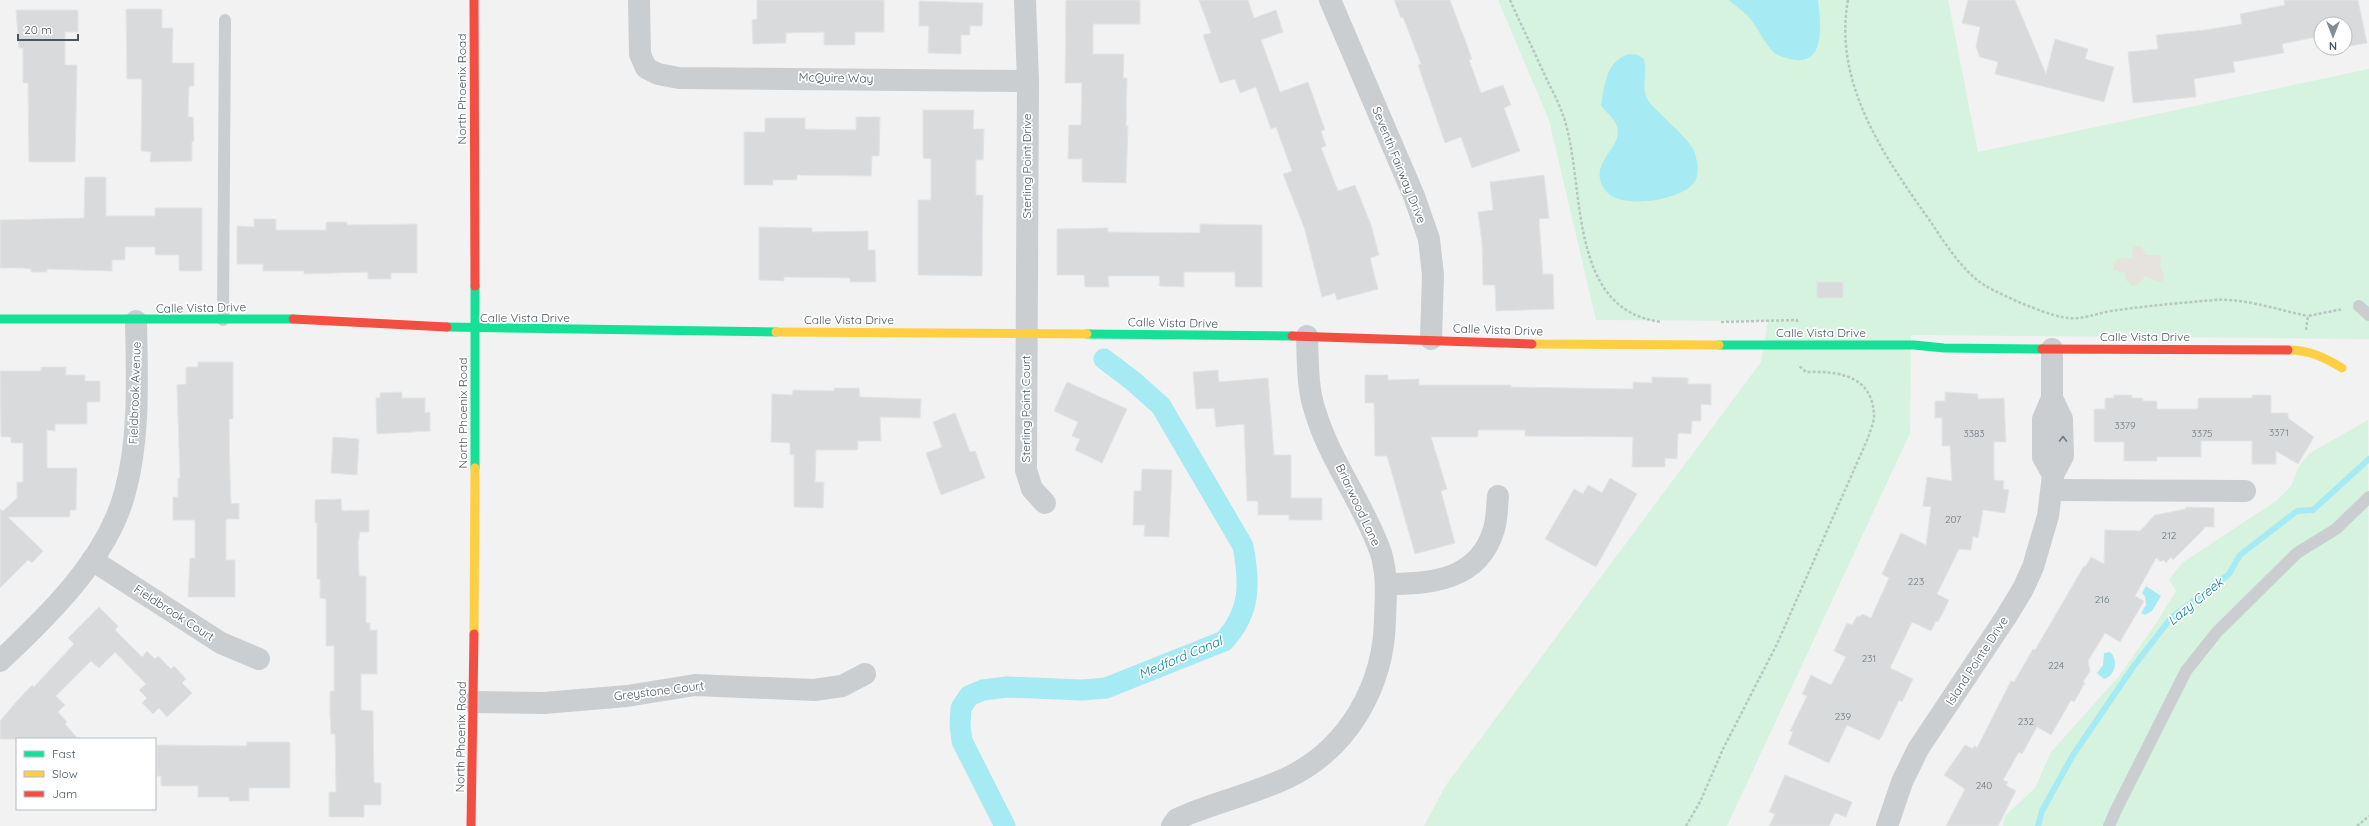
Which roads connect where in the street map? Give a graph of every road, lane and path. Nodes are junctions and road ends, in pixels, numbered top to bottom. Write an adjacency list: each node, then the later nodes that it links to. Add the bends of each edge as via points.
1 (474, 0): 17 (street, North Phoenix Road)
2 (639, 0): 8 (street, McQuire Way, via 640,54 646,68 658,74 679,78)
3 (1025, 0): 8 (street, Sterling Point Drive)
4 (1330, 0): 20 (street, Seventh Fairway Drive, via 1414,196 1429,239 1433,275)
5 (1510, 0): 15 (path, via 1564,118 1574,159 1581,228 1596,273 1612,296 1632,313 1649,320)
6 (1848, 0): 10 (path, via 1845,44 1854,85 1872,134 1892,168 1962,266 1995,292 2062,318 2083,318 2110,311 2216,300 2251,304)
7 (225, 20): 14 (lane)
8 (1028, 81): 18 (street, Sterling Point Drive)
9 (2359, 306): 10 (path); 11 (lane)
10 (2308, 316): 23 (path)
11 (2369, 316)
12 (0, 319): 13 (street, Calle Vista Drive)
13 (136, 320): 14 (street, Calle Vista Drive); 30 (street, Fieldbrook Avenue, via 137,399 131,466 125,494 111,529)
14 (223, 320): 17 (street, Calle Vista Drive, via 288,318)
15 (1665, 322)
16 (1719, 322): 21 (path, via 1797,320)
17 (475, 329): 18 (street, Calle Vista Drive); 35 (street, North Phoenix Road)
18 (1026, 333): 19 (street, Calle Vista Drive); 29 (street, Sterling Point Court, via 1026,470 1032,489)
19 (1307, 336): 20 (street, Calle Vista Drive); 31 (street, Briarwood Lane, via 1309,384 1315,411 1379,546)
20 (1431, 339): 21 (street, Calle Vista Drive, via 1523,344)
21 (1798, 344): 22 (street, Calle Vista Drive); 39 (path, via 1798,366 1806,372 1832,371 1854,378 1869,396 1874,417 1868,438 1812,569 1723,749 1700,802)
22 (2052, 349): 23 (street, Calle Vista Drive); 25 (street, via 2052,398 2044,419 2044,457)
23 (2303, 350): 24 (street, Calle Vista Drive, via 2326,357)
24 (2342, 368)
25 (2052, 483): 26 (street); 40 (street, Island Pointe Drive, via 2042,542 2023,589 1918,749 1902,782)
26 (2245, 491)
27 (1498, 496): 31 (street, via 1495,529 1487,546 1469,567 1447,579 1420,584)
28 (2369, 497): 41 (lane, via 2336,529 2297,553 2217,632 2182,678)
29 (1045, 503)
30 (92, 560): 32 (street, Fieldbrook Court, via 221,643); 33 (street, Fieldbrook Avenue, via 44,619)
31 (1386, 584): 38 (street, Briarwood Lane, via 1385,633 1379,664 1362,711 1346,732 1330,749 1287,778 1190,813 1177,819)
32 (259, 658)
33 (0, 661)
34 (865, 674): 35 (street, Greystone Court, via 842,686 814,690 695,684 628,696 544,703)
35 (473, 702): 37 (street, North Phoenix Road)
36 (2369, 816): 42 (path)
37 (471, 826)
38 (1172, 826)
39 (1686, 826)
40 (1888, 826)
41 (2109, 826)
42 (2356, 826)

